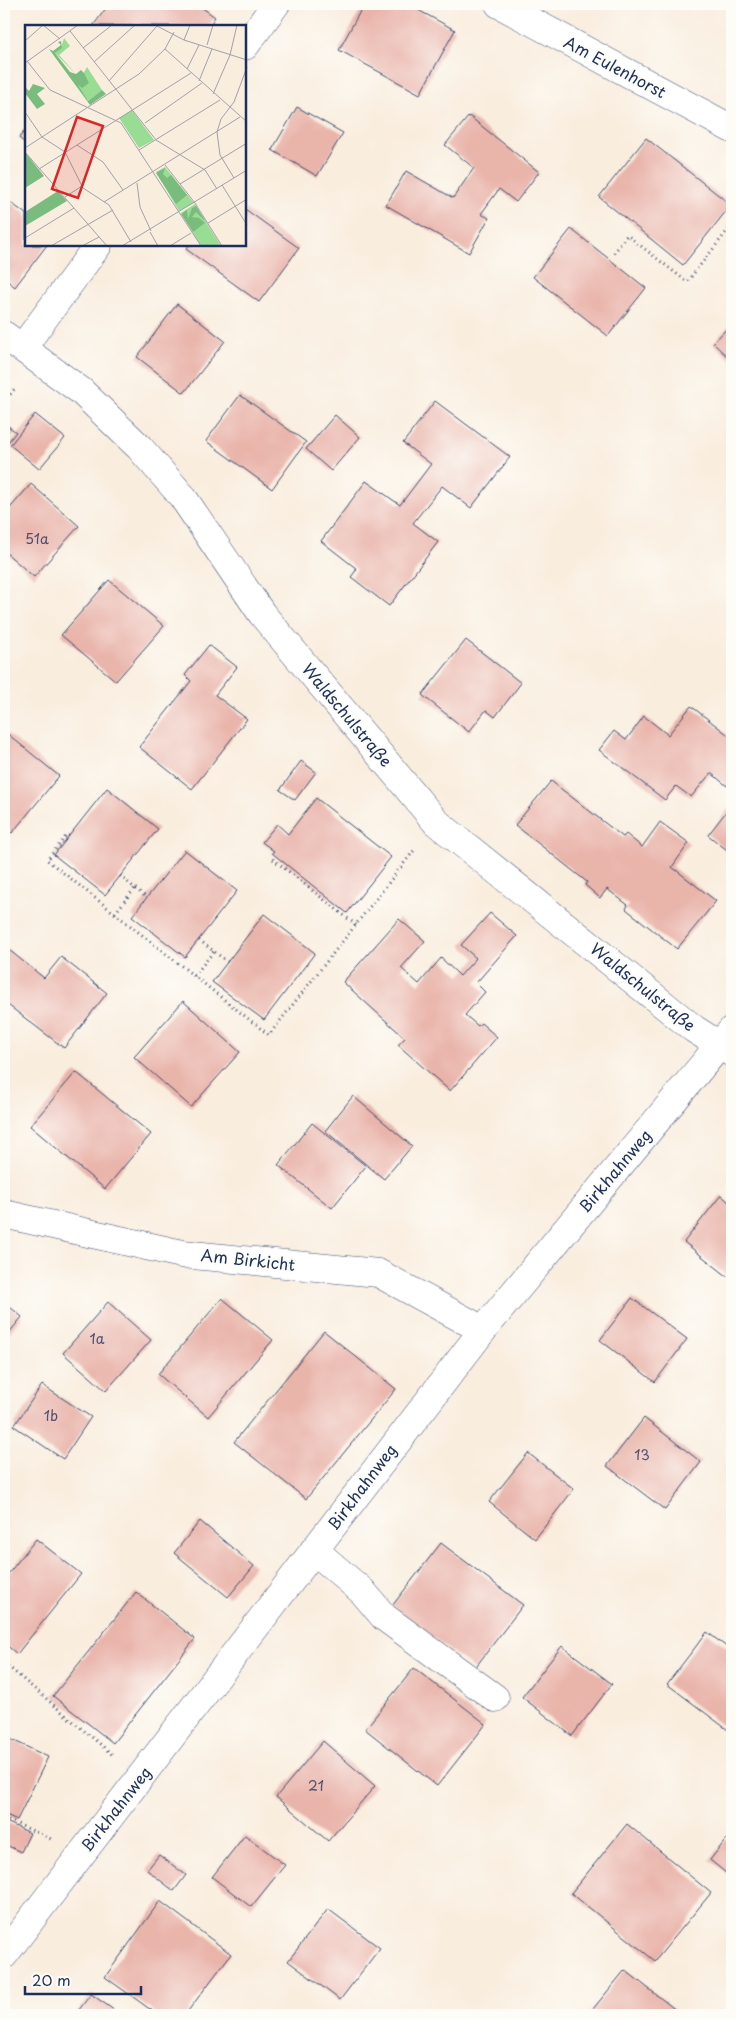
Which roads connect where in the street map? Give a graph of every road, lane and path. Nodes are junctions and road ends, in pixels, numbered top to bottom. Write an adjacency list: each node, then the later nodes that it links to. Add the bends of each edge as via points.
1 (276, 4): 3 (street)
2 (499, 4): 4 (street, Am Eulenhorst)
3 (246, 45)
4 (732, 129)
5 (732, 224): 7 (path, via 687,282 627,235)
6 (97, 246): 8 (street)
7 (614, 253)
8 (13, 341): 9 (street, Waldschulstraße, via 81,391 139,447 182,496 262,614)
9 (436, 822): 16 (path); 21 (street, Waldschulstraße, via 694,1029)
10 (69, 836): 15 (path, via 47,860)
11 (273, 859): 16 (path)
12 (120, 876): 13 (path)
13 (135, 888): 14 (path); 15 (path)
14 (147, 898)
15 (115, 913): 20 (path)
16 (356, 924): 20 (path, via 269,1035)
17 (199, 940): 18 (path)
18 (214, 951): 19 (path); 20 (path)
19 (228, 962)
20 (194, 976)
21 (728, 1043): 23 (street, Birkhahnweg)
22 (4, 1214): 23 (street, Am Birkicht, via 182,1254 378,1273)
23 (482, 1330): 24 (street, Birkhahnweg)
24 (314, 1550): 26 (street, via 363,1592 384,1617); 27 (street, Birkhahnweg)
25 (4, 1663): 27 (path)
26 (495, 1698)
27 (139, 1778): 29 (street, Birkhahnweg)
28 (4, 1818): 29 (path)
29 (81, 1853): 30 (street, Birkhahnweg)
30 (4, 1954)

